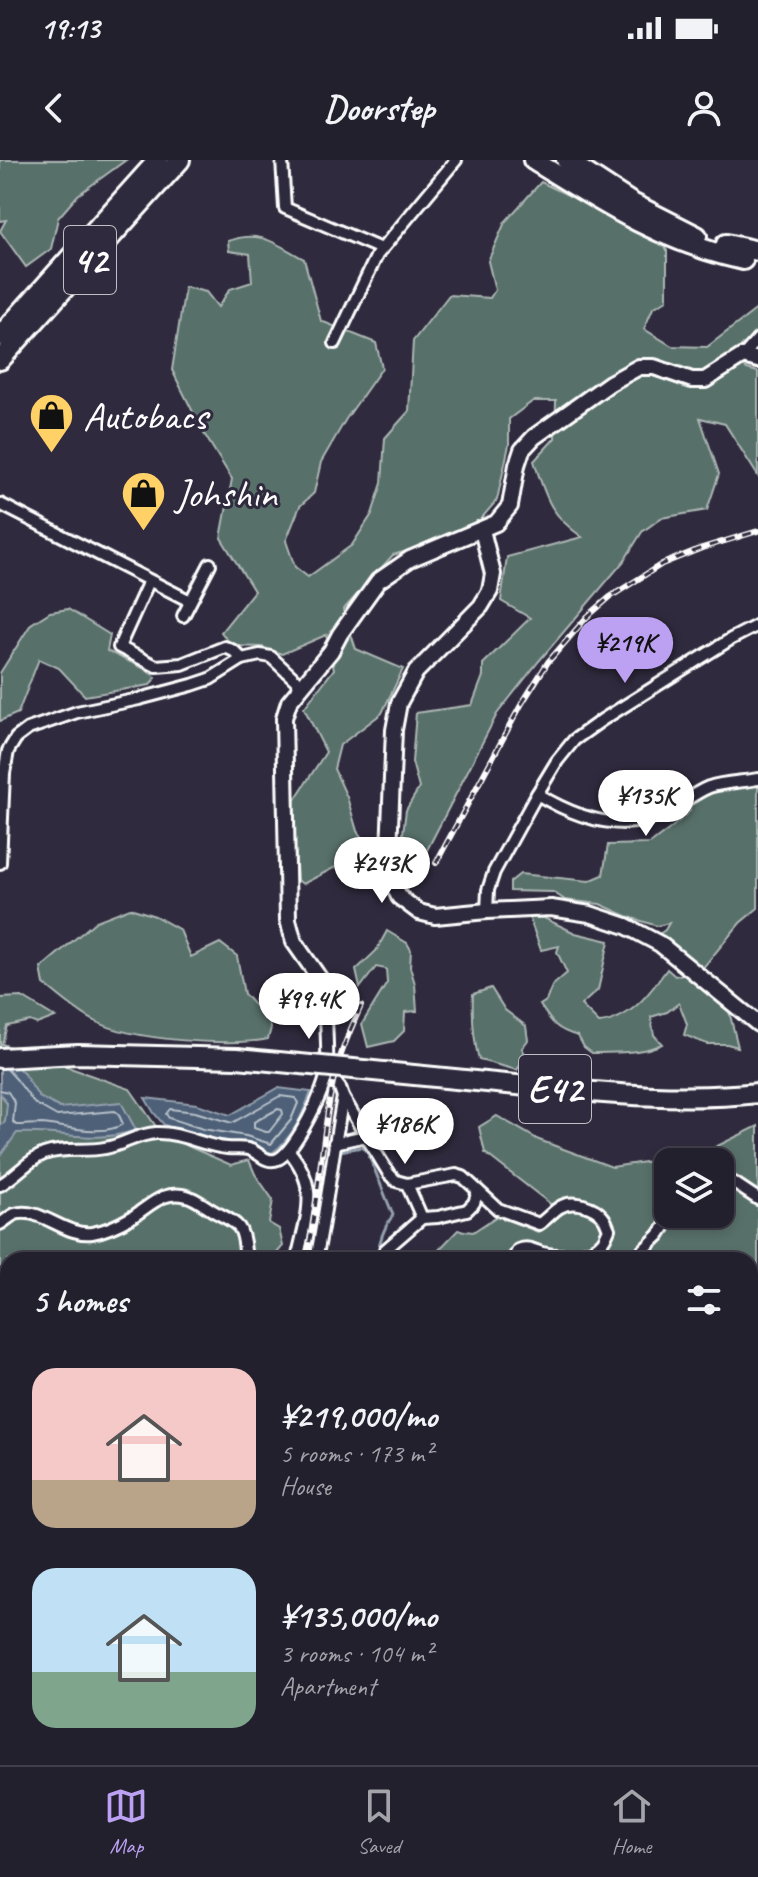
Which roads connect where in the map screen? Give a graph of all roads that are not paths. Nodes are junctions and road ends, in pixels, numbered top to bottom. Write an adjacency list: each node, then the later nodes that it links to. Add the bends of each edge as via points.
1 (144, 160): 14 (highway, 42)
2 (158, 160): 13 (highway, 42)
3 (167, 160): 13 (highway, 42)
4 (180, 160): 20 (highway, 42)
5 (282, 160): 11 (street, via 285,208)
6 (456, 160): 11 (street)
7 (533, 160): 12 (highway, via 647,228 715,254)
8 (553, 160): 10 (highway)
9 (566, 160): 10 (highway)
10 (581, 170): 12 (highway); 12 (highway, via 653,222 714,250)
11 (381, 249): 17 (street)
12 (753, 258)
13 (51, 285): 15 (highway, 42); 18 (highway, 42)
14 (0, 323)
15 (0, 336)
16 (758, 339): 19 (street)
17 (335, 343)
18 (0, 345)
19 (751, 358): 22 (street, via 705,380 639,367 610,383 522,450 510,506)
20 (0, 360)
21 (0, 504): 24 (street)
22 (482, 530): 29 (street, via 410,559 378,581); 34 (street, via 493,574 490,591 416,672 399,703 389,850 391,879 399,897 419,912 435,916)
23 (210, 564): 25 (street)
24 (149, 581): 25 (street); 28 (street, via 119,647 156,666 182,664 225,647)
25 (190, 601): 26 (street)
26 (183, 616)
27 (758, 625): 32 (street, via 574,740)
28 (242, 659): 29 (street, via 271,657); 30 (street, via 201,682 28,729)
29 (302, 686): 35 (street, via 284,718 288,920 294,942 322,982)
30 (4, 753): 33 (street)
31 (758, 779): 32 (street, via 709,787 664,814 614,824)
32 (537, 794): 34 (street, via 494,872)
33 (0, 863)
34 (487, 911): 36 (street, via 551,908 626,926 660,944)
35 (326, 1009): 38 (street)
36 (758, 1024)
37 (0, 1058): 39 (highway, E42, bridge, via 237,1058 643,1096)
38 (327, 1072): 40 (street); 43 (street, via 318,1100)
39 (758, 1093)
40 (343, 1097): 41 (street); 42 (street)
41 (366, 1136): 42 (street); 45 (street, via 389,1174)
42 (334, 1143): 54 (street)
43 (289, 1151): 46 (street, via 273,1161 246,1148 158,1133 103,1148 41,1155); 53 (street, via 306,1175 310,1194)
44 (734, 1183): 48 (street)
45 (407, 1184): 47 (street, via 456,1175); 49 (street)
46 (0, 1185)
47 (478, 1191): 49 (street, via 467,1210); 58 (street, via 498,1209 539,1224 570,1204 603,1216 609,1229 602,1242)
48 (758, 1199)
49 (422, 1218): 55 (street)
50 (0, 1224): 52 (street, via 28,1212 76,1233 91,1234 112,1228 172,1193 189,1196 235,1221)
51 (664, 1228): 59 (street)
52 (245, 1251)
53 (299, 1252)
54 (318, 1252)
55 (384, 1252)
56 (517, 1252): 57 (street, via 524,1247)
57 (540, 1252)
58 (582, 1252)
59 (641, 1252)

